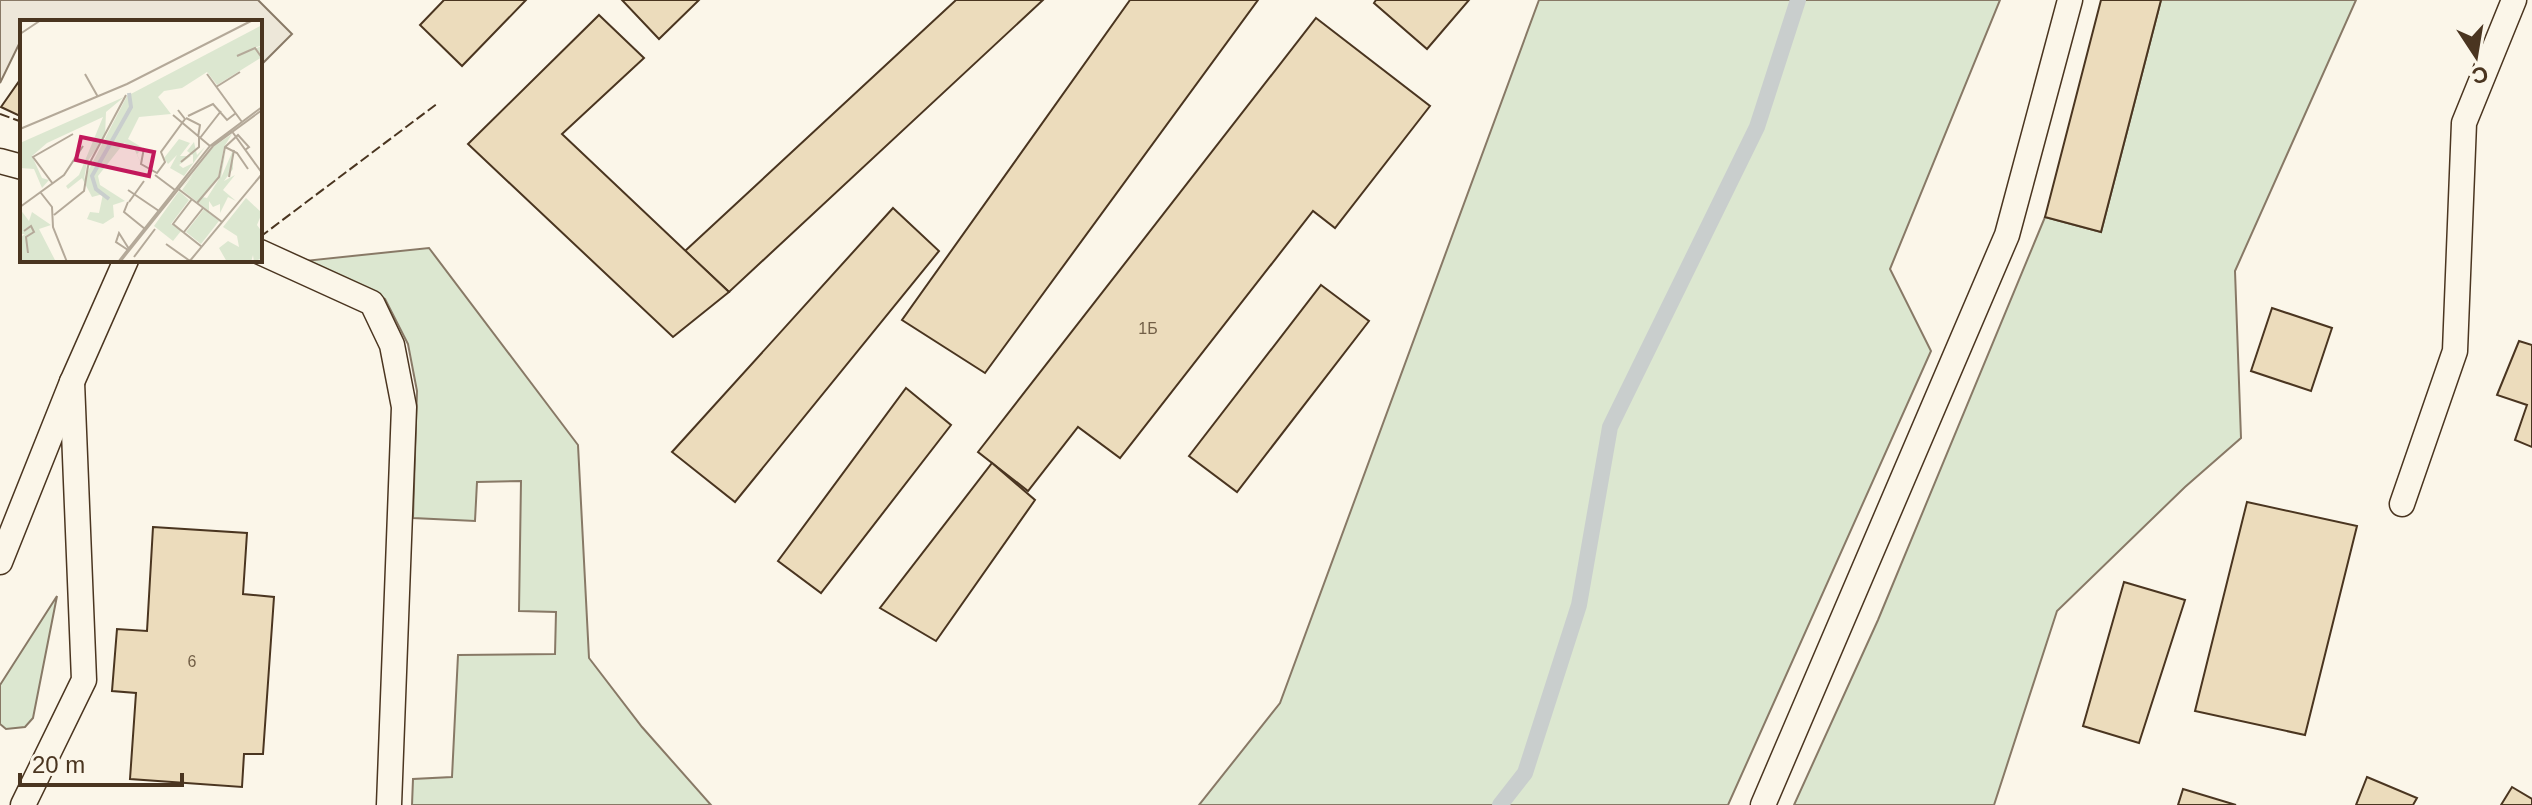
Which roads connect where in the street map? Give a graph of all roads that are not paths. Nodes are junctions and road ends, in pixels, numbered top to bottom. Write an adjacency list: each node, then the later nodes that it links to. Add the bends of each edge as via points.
1 (2070, 0): 12 (lane, via 2007,235)
2 (2514, 0): 8 (lane, via 2464,123 2455,351)
3 (0, 161): 4 (lane)
4 (20, 166)
5 (262, 253): 11 (lane, via 372,303 392,345 404,407)
6 (125, 262): 7 (lane)
7 (72, 382): 9 (lane); 10 (lane, via 84,680)
8 (2402, 504)
9 (0, 562)
10 (23, 805)
11 (389, 805)
12 (1763, 805)

